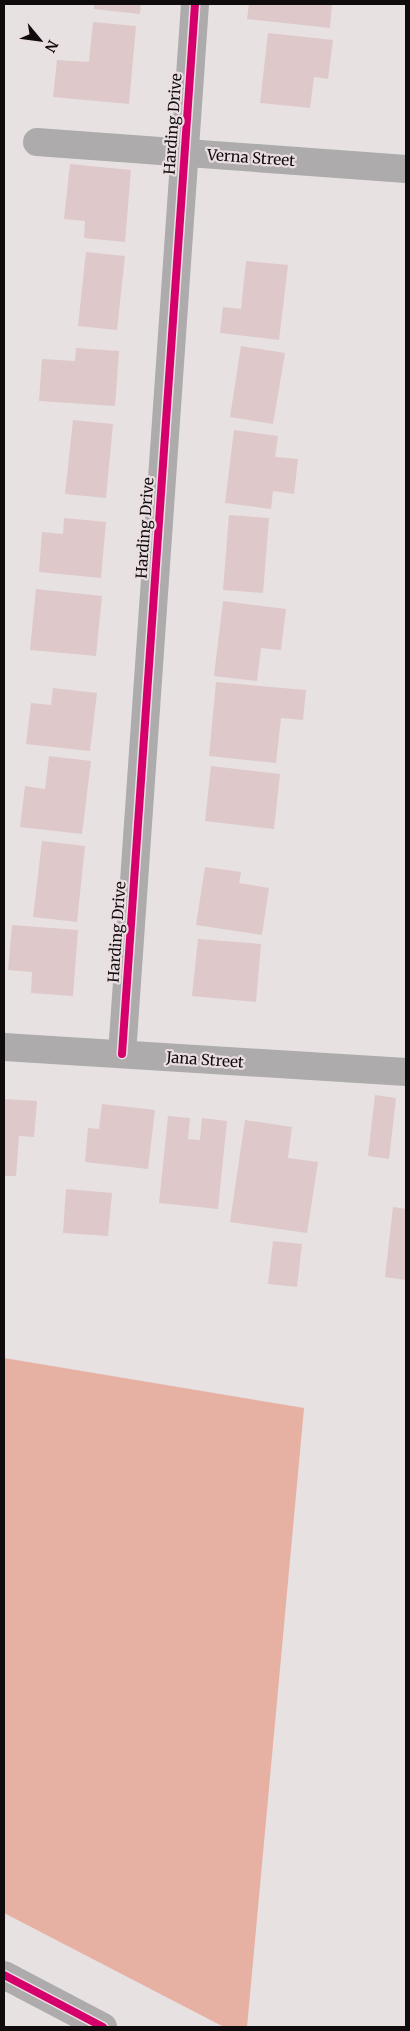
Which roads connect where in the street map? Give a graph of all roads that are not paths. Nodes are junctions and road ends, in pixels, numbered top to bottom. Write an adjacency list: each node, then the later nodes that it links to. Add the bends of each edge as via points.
1 (195, 4): 3 (street, Harding Drive)
2 (37, 142): 3 (street, Verna Street)
3 (185, 153): 4 (street, Verna Street); 6 (street, Harding Drive)
4 (406, 169)
5 (4, 1047): 6 (street, Jana Street)
6 (122, 1054): 7 (street, Jana Street)
7 (406, 1072)
8 (4, 1976): 9 (street)
9 (102, 2027)

